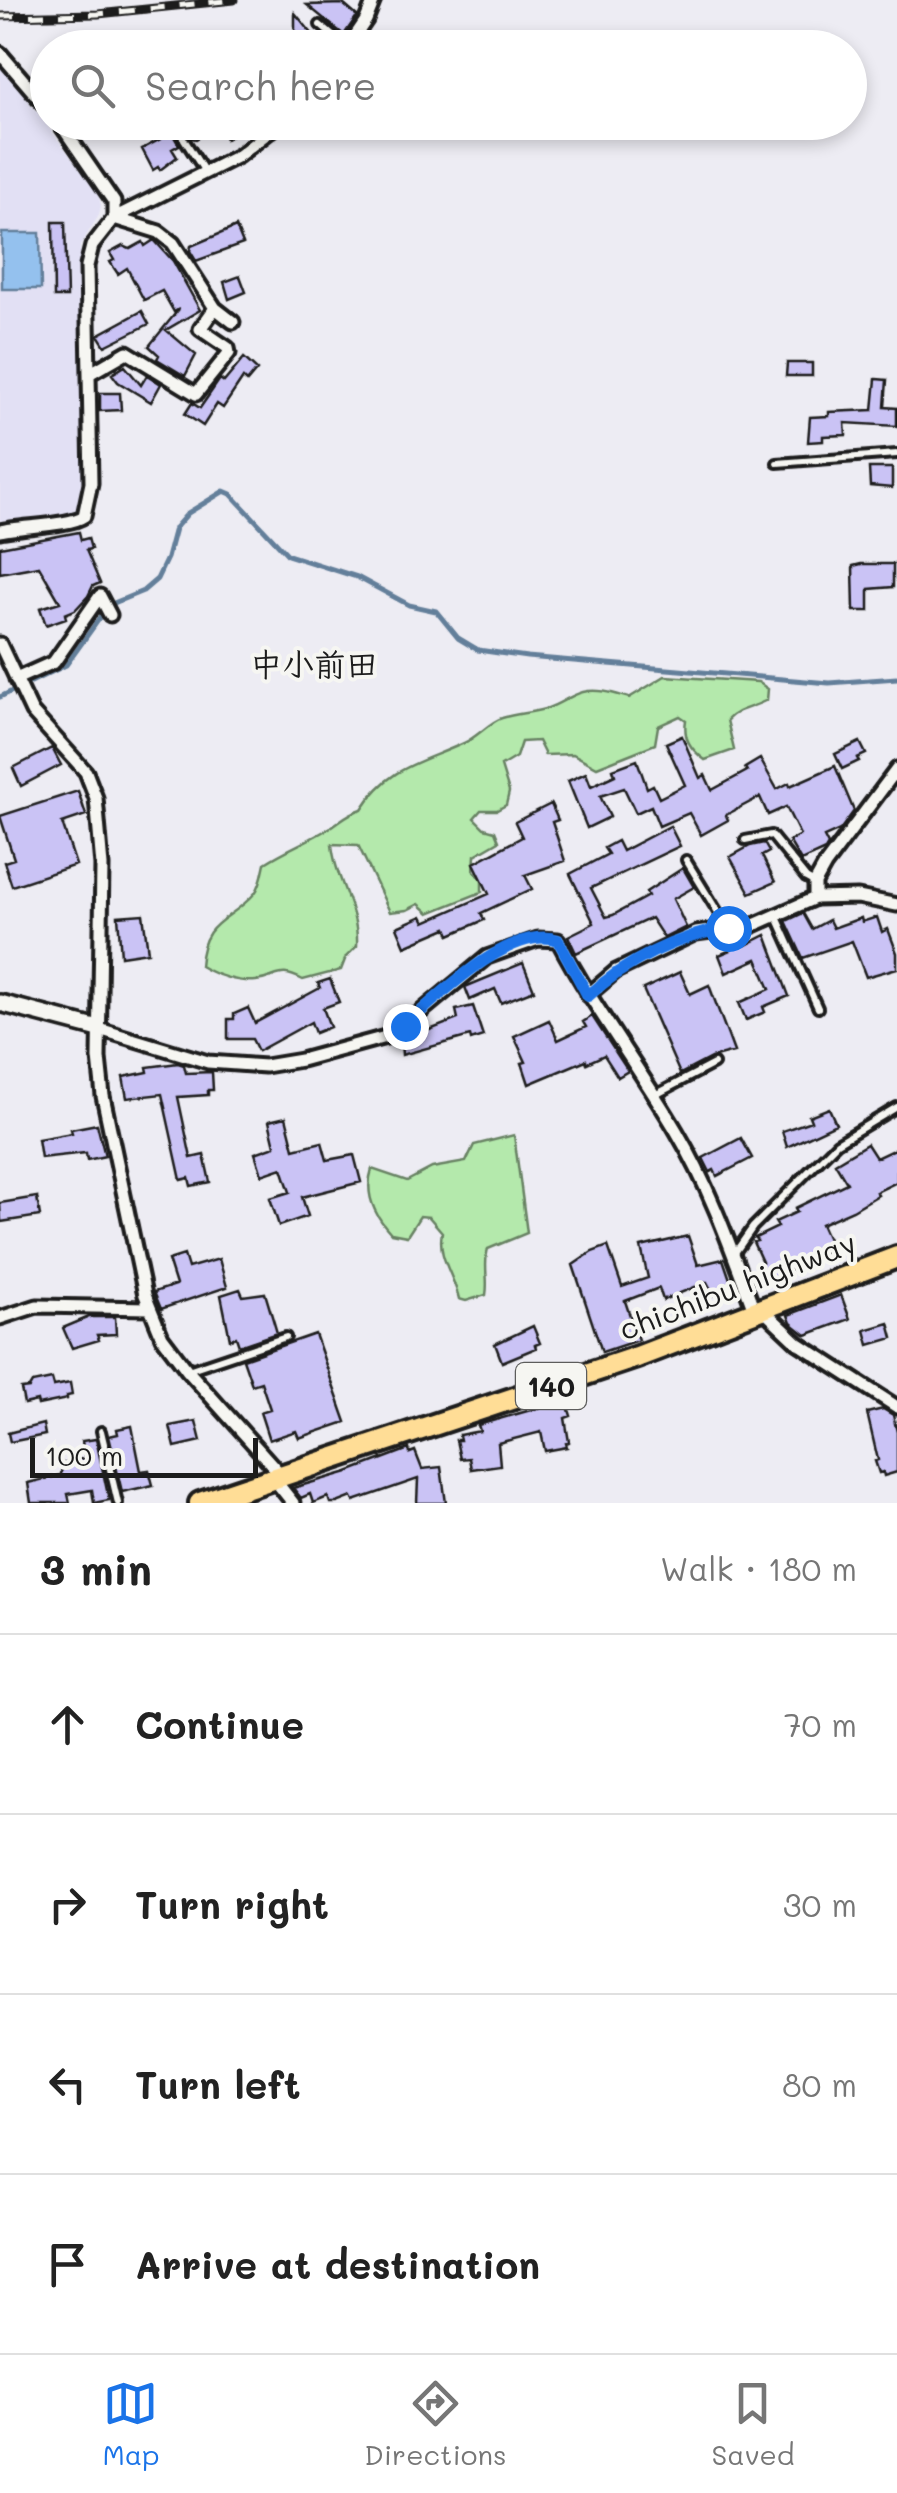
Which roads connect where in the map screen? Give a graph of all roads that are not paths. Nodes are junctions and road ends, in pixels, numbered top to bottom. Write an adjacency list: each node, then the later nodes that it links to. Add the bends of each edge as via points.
1 (374, 0): 4 (street)
2 (320, 25): 3 (lane)
3 (326, 30)
4 (359, 30)
5 (0, 54): 6 (street)
6 (30, 88)
7 (71, 140): 11 (street, via 114,202)
8 (184, 140): 10 (lane)
9 (261, 140): 10 (street)
10 (205, 173): 11 (street)
11 (114, 218): 12 (street, via 173,243); 14 (street, via 92,246 87,266)
12 (214, 308): 13 (street); 14 (street, via 200,328 229,354 196,394 127,352)
13 (232, 322)
14 (89, 374): 17 (street, via 92,483 84,516)
15 (897, 454): 16 (lane)
16 (777, 463)
17 (0, 530)
18 (110, 616): 20 (street, via 100,596 54,662)
19 (0, 644): 20 (street)
20 (16, 679): 32 (street, via 32,712 86,772 96,798 102,866)
21 (897, 770): 24 (street)
22 (745, 840): 24 (lane, via 771,834)
23 (686, 860): 28 (lane)
24 (815, 882): 25 (street)
25 (815, 898): 26 (street); 27 (street)
26 (897, 905)
27 (777, 916): 28 (street); 31 (lane)
28 (728, 928): 29 (street, via 696,933 616,971)
29 (588, 996): 32 (street, via 551,938 487,957 393,1035 301,1060 265,1066 208,1062); 34 (street)
30 (0, 1003): 32 (street)
31 (818, 1008)
32 (99, 1029): 38 (street, via 103,1096)
33 (714, 1064): 34 (lane)
34 (654, 1095): 36 (street, via 713,1199)
35 (897, 1107): 36 (lane, via 836,1143)
36 (734, 1255): 39 (street)
37 (897, 1257): 39 (highway, chichibu highway / 140)
38 (150, 1308): 40 (street, via 46,1305); 42 (street)
39 (757, 1308): 43 (street); 45 (highway, chichibu highway / 140, via 637,1357)
40 (0, 1318)
41 (286, 1337): 42 (lane)
42 (187, 1370): 45 (street)
43 (897, 1407)
44 (101, 1431): 46 (lane)
45 (278, 1478): 47 (highway, chichibu highway / 140); 48 (street)
46 (118, 1503)
47 (200, 1503)
48 (293, 1503)

